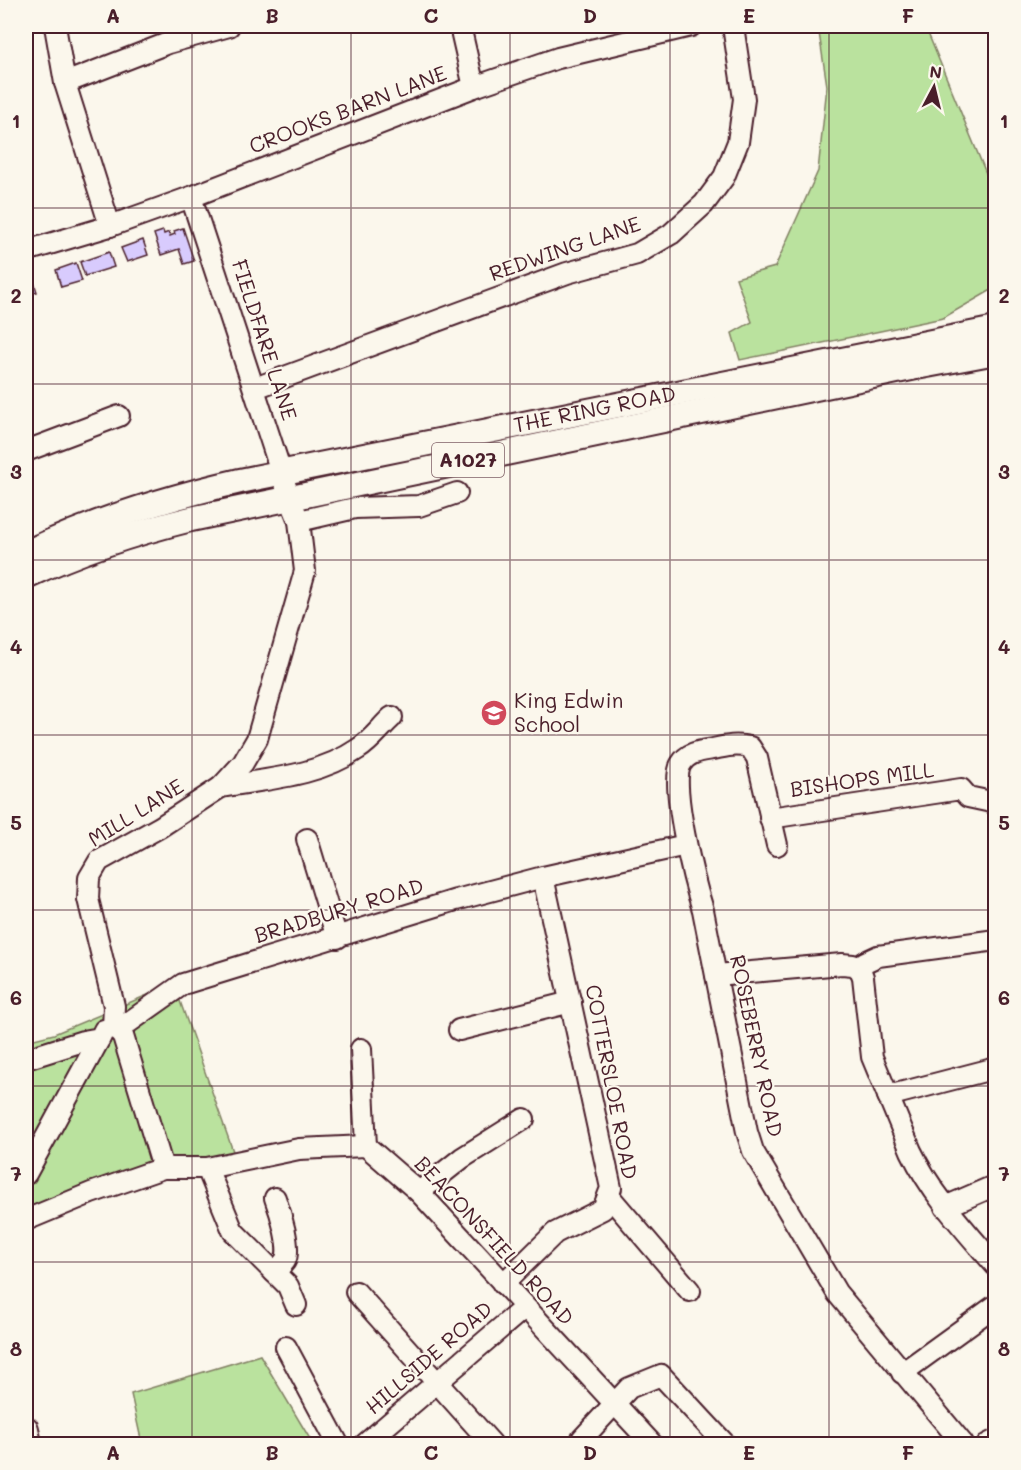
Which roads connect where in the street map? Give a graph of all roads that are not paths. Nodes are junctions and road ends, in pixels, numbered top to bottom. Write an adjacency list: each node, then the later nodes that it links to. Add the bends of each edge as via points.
1 (55, 26): 6 (street)
2 (229, 26): 6 (street, via 168,43)
3 (460, 26): 7 (street)
4 (692, 26): 7 (street, CROOKS BARN LANE, via 558,58)
5 (733, 26): 13 (street, REDWING LANE, via 744,99 738,142 724,177 704,204 671,234 637,254 567,273)
6 (65, 83): 9 (street)
7 (474, 87): 8 (street, CROOKS BARN LANE)
8 (191, 197): 9 (street, CROOKS BARN LANE); 13 (street, FIELDFARE LANE)
9 (110, 226): 10 (street, CROOKS BARN LANE)
10 (26, 251)
11 (996, 329): 16 (main road, THE RING ROAD / A1027)
12 (996, 352): 18 (main road, THE RING ROAD / A1027)
13 (255, 388): 16 (street, FIELDFARE LANE)
14 (119, 416): 15 (street)
15 (26, 451)
16 (281, 472): 18 (street, FIELDFARE LANE); 20 (main road, THE RING ROAD / A1027, via 136,508 84,526)
17 (457, 494): 19 (street, via 419,506 355,508)
18 (290, 499): 19 (street, FIELDFARE LANE); 21 (main road, THE RING ROAD / A1027, via 138,532 67,556)
19 (299, 521): 24 (street, via 305,571 284,650 257,739 243,763)
20 (26, 553)
21 (26, 576)
22 (392, 717): 24 (street, via 360,748 316,770)
23 (737, 744): 26 (street, BISHOPS MILL, via 750,747 757,758); 28 (street, ROSEBERRY ROAD, via 690,753 680,765 678,779)
24 (221, 787): 37 (street, MILL LANE, via 99,861 89,878 88,899 114,1006)
25 (996, 803): 26 (street, BISHOPS MILL, via 968,797 961,789)
26 (770, 818): 29 (street, BISHOPS MILL)
27 (306, 839): 31 (street)
28 (686, 845): 30 (street, BRADBURY ROAD); 34 (street, ROSEBERRY ROAD)
29 (777, 845)
30 (543, 877): 31 (street, BRADBURY ROAD); 35 (street, COTTERSLOE ROAD)
31 (337, 938): 37 (street, BRADBURY ROAD, via 183,984)
32 (996, 939): 33 (street, via 878,956)
33 (860, 969): 34 (street, via 842,964); 41 (street, via 872,1058)
34 (716, 975): 62 (street, ROSEBERRY ROAD, via 753,1150 837,1293)
35 (571, 1002): 36 (street); 49 (street, COTTERSLOE ROAD)
36 (459, 1030)
37 (110, 1032): 39 (street, BRADBURY ROAD); 44 (street, MILL LANE, via 123,1036); 46 (street)
38 (361, 1049): 43 (street)
39 (26, 1059)
40 (996, 1068): 41 (street)
41 (888, 1096): 51 (street, via 919,1167)
42 (525, 1119): 48 (street, via 462,1158)
43 (366, 1146): 45 (street, via 299,1149); 48 (street, BEACONSFIELD ROAD)
44 (163, 1168): 45 (street); 52 (street)
45 (207, 1168): 54 (street, via 232,1232)
46 (26, 1174)
47 (996, 1185): 51 (street)
48 (419, 1192): 55 (street, BEACONSFIELD ROAD)
49 (609, 1196): 55 (street, COTTERSLOE ROAD, via 603,1209 555,1233); 56 (street)
50 (275, 1198): 54 (street, via 288,1251)
51 (945, 1206): 53 (street)
52 (26, 1220)
53 (996, 1266)
54 (274, 1272): 58 (street, via 288,1286)
55 (503, 1284): 60 (street, BEACONSFIELD ROAD)
56 (690, 1291)
57 (356, 1292): 63 (street)
58 (296, 1305)
59 (996, 1305): 62 (street)
60 (524, 1308): 63 (street, HILLSIDE ROAD); 64 (street, BEACONSFIELD ROAD)
61 (286, 1347): 68 (street)
62 (902, 1373): 74 (street, ROSEBERRY ROAD)
63 (437, 1383): 69 (street, HILLSIDE ROAD); 70 (street)
64 (614, 1404): 71 (street, via 582,1439); 72 (street, BEACONSFIELD ROAD); 73 (street, via 629,1388 661,1375)
65 (26, 1429): 67 (main road)
66 (996, 1440): 75 (street)
67 (29, 1444)
68 (338, 1444)
69 (365, 1444)
70 (492, 1444)
71 (587, 1444)
72 (652, 1444)
73 (725, 1444)
74 (963, 1444)
75 (988, 1444)

